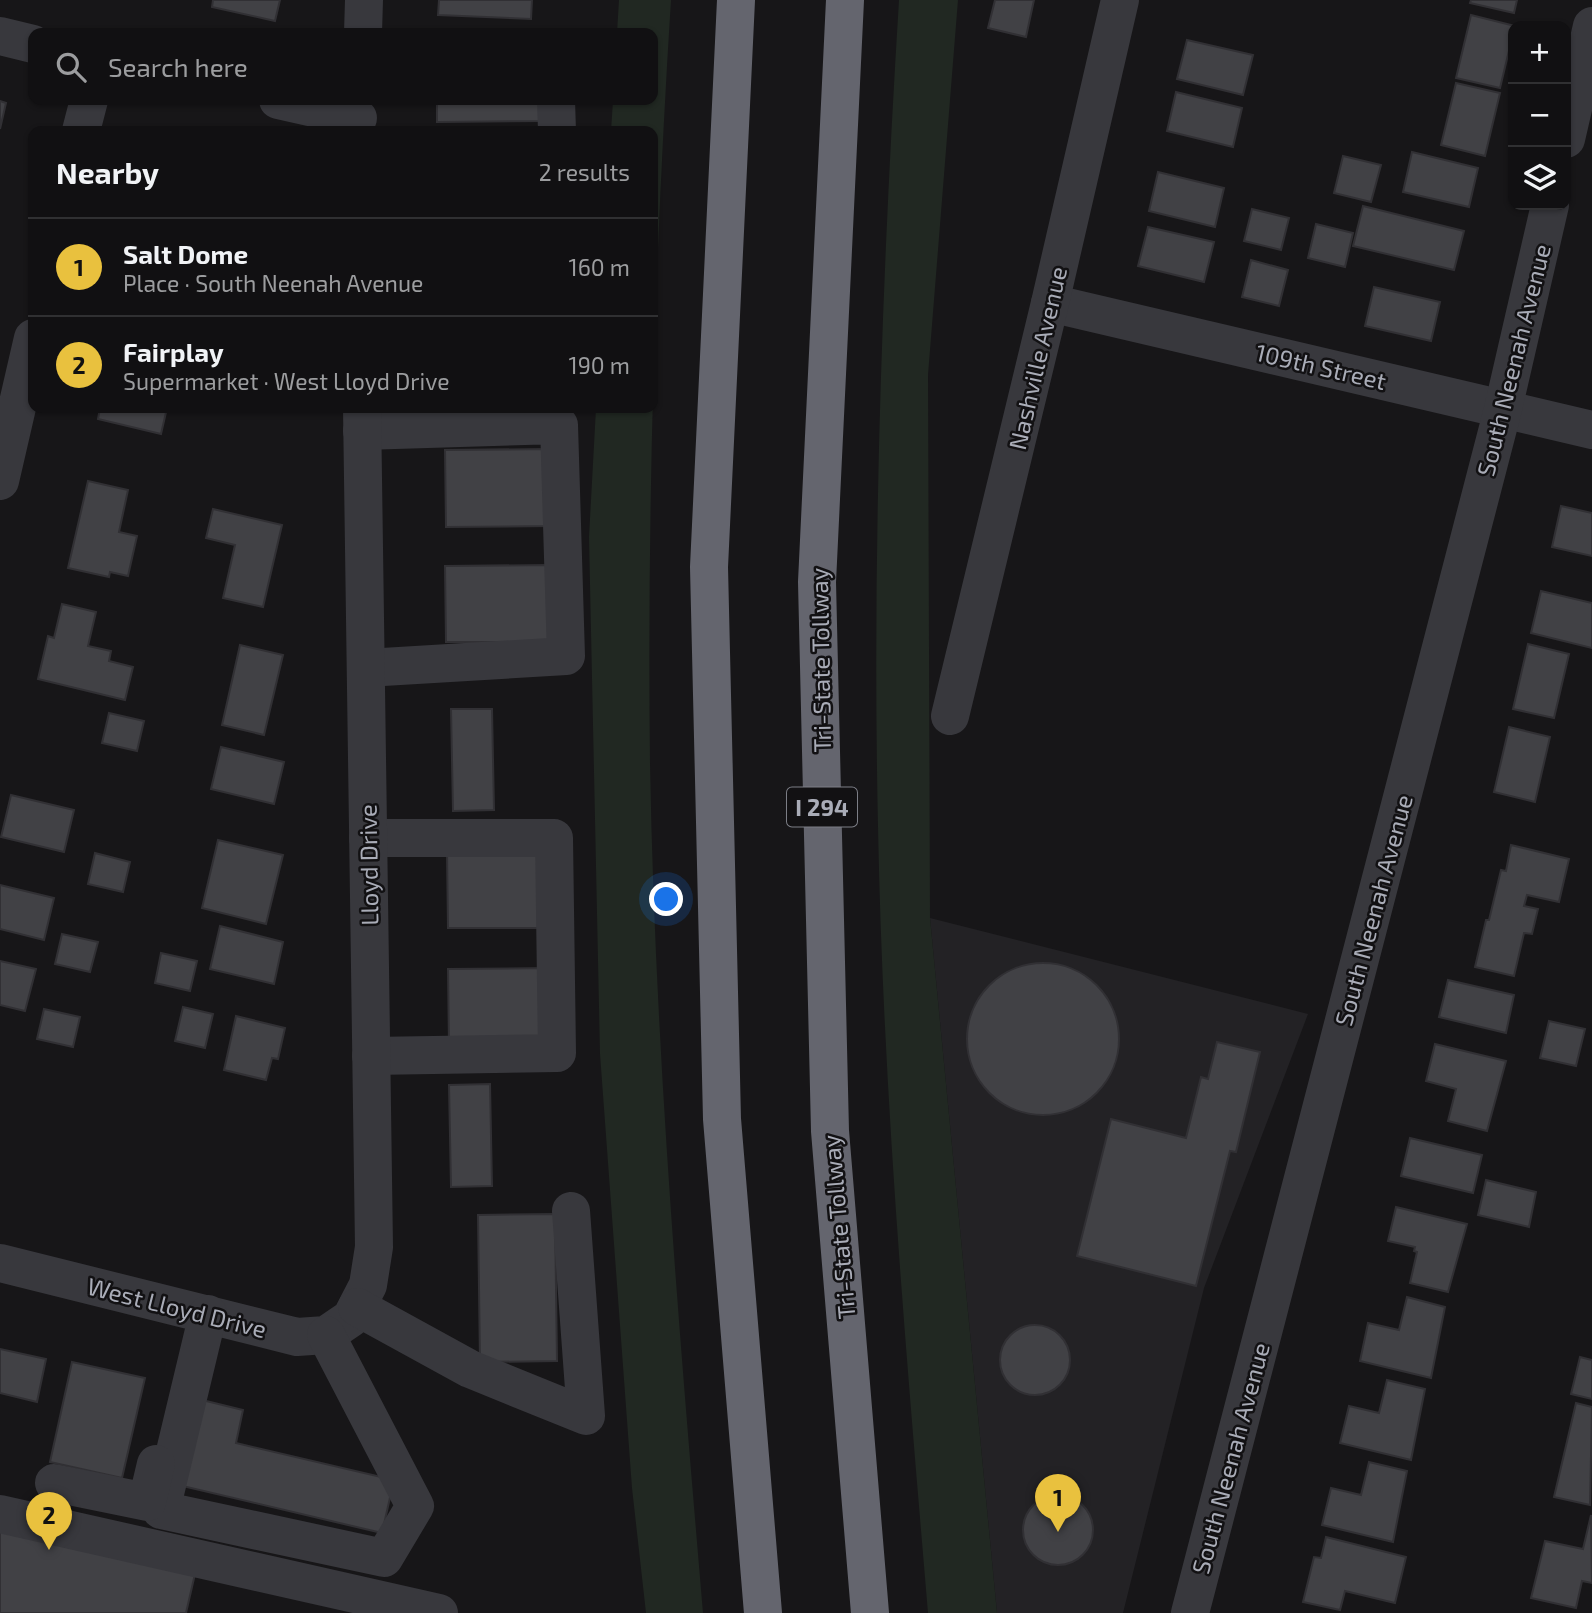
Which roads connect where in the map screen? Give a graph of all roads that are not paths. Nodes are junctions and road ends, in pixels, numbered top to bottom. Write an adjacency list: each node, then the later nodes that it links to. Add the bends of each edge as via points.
1 (364, 0): 6 (street)
2 (736, 0): 34 (highway, via 709,567 722,1119)
3 (845, 0): 35 (highway, Tri-State Tollway / I 294, via 817,582 830,1130)
4 (1120, 0): 17 (street, Nashville Avenue)
5 (1592, 26): 13 (street)
6 (363, 28)
7 (0, 36): 8 (street)
8 (28, 43)
9 (88, 105): 14 (street)
10 (303, 105): 12 (street)
11 (556, 105): 15 (street)
12 (358, 116)
13 (1571, 117)
14 (82, 126)
15 (557, 126)
16 (1549, 210): 19 (street, South Neenah Avenue)
17 (1050, 303): 19 (street, 109th Street); 24 (street, Nashville Avenue)
18 (28, 360): 22 (street)
19 (1503, 409): 21 (street, 109th Street); 36 (street, South Neenah Avenue)
20 (362, 419): 23 (street, Lloyd Drive); 23 (street, via 559,425 565,656)
21 (1592, 430)
22 (0, 481)
23 (366, 668): 25 (street, Lloyd Drive)
24 (950, 716)
25 (368, 838): 26 (street, Lloyd Drive); 26 (street, via 554,838 557,1053)
26 (371, 1056): 30 (street, Lloyd Drive, via 373,1247 368,1284)
27 (571, 1211): 30 (street, via 586,1416)
28 (0, 1263): 29 (street, West Lloyd Drive)
29 (201, 1313): 30 (street, West Lloyd Drive, via 297,1337); 30 (street, via 161,1510 384,1558 415,1506); 31 (street, via 146,1502)
30 (345, 1320)
31 (54, 1483)
32 (0, 1514): 33 (street)
33 (439, 1613)
34 (763, 1613)
35 (870, 1613)
36 (1190, 1613)

